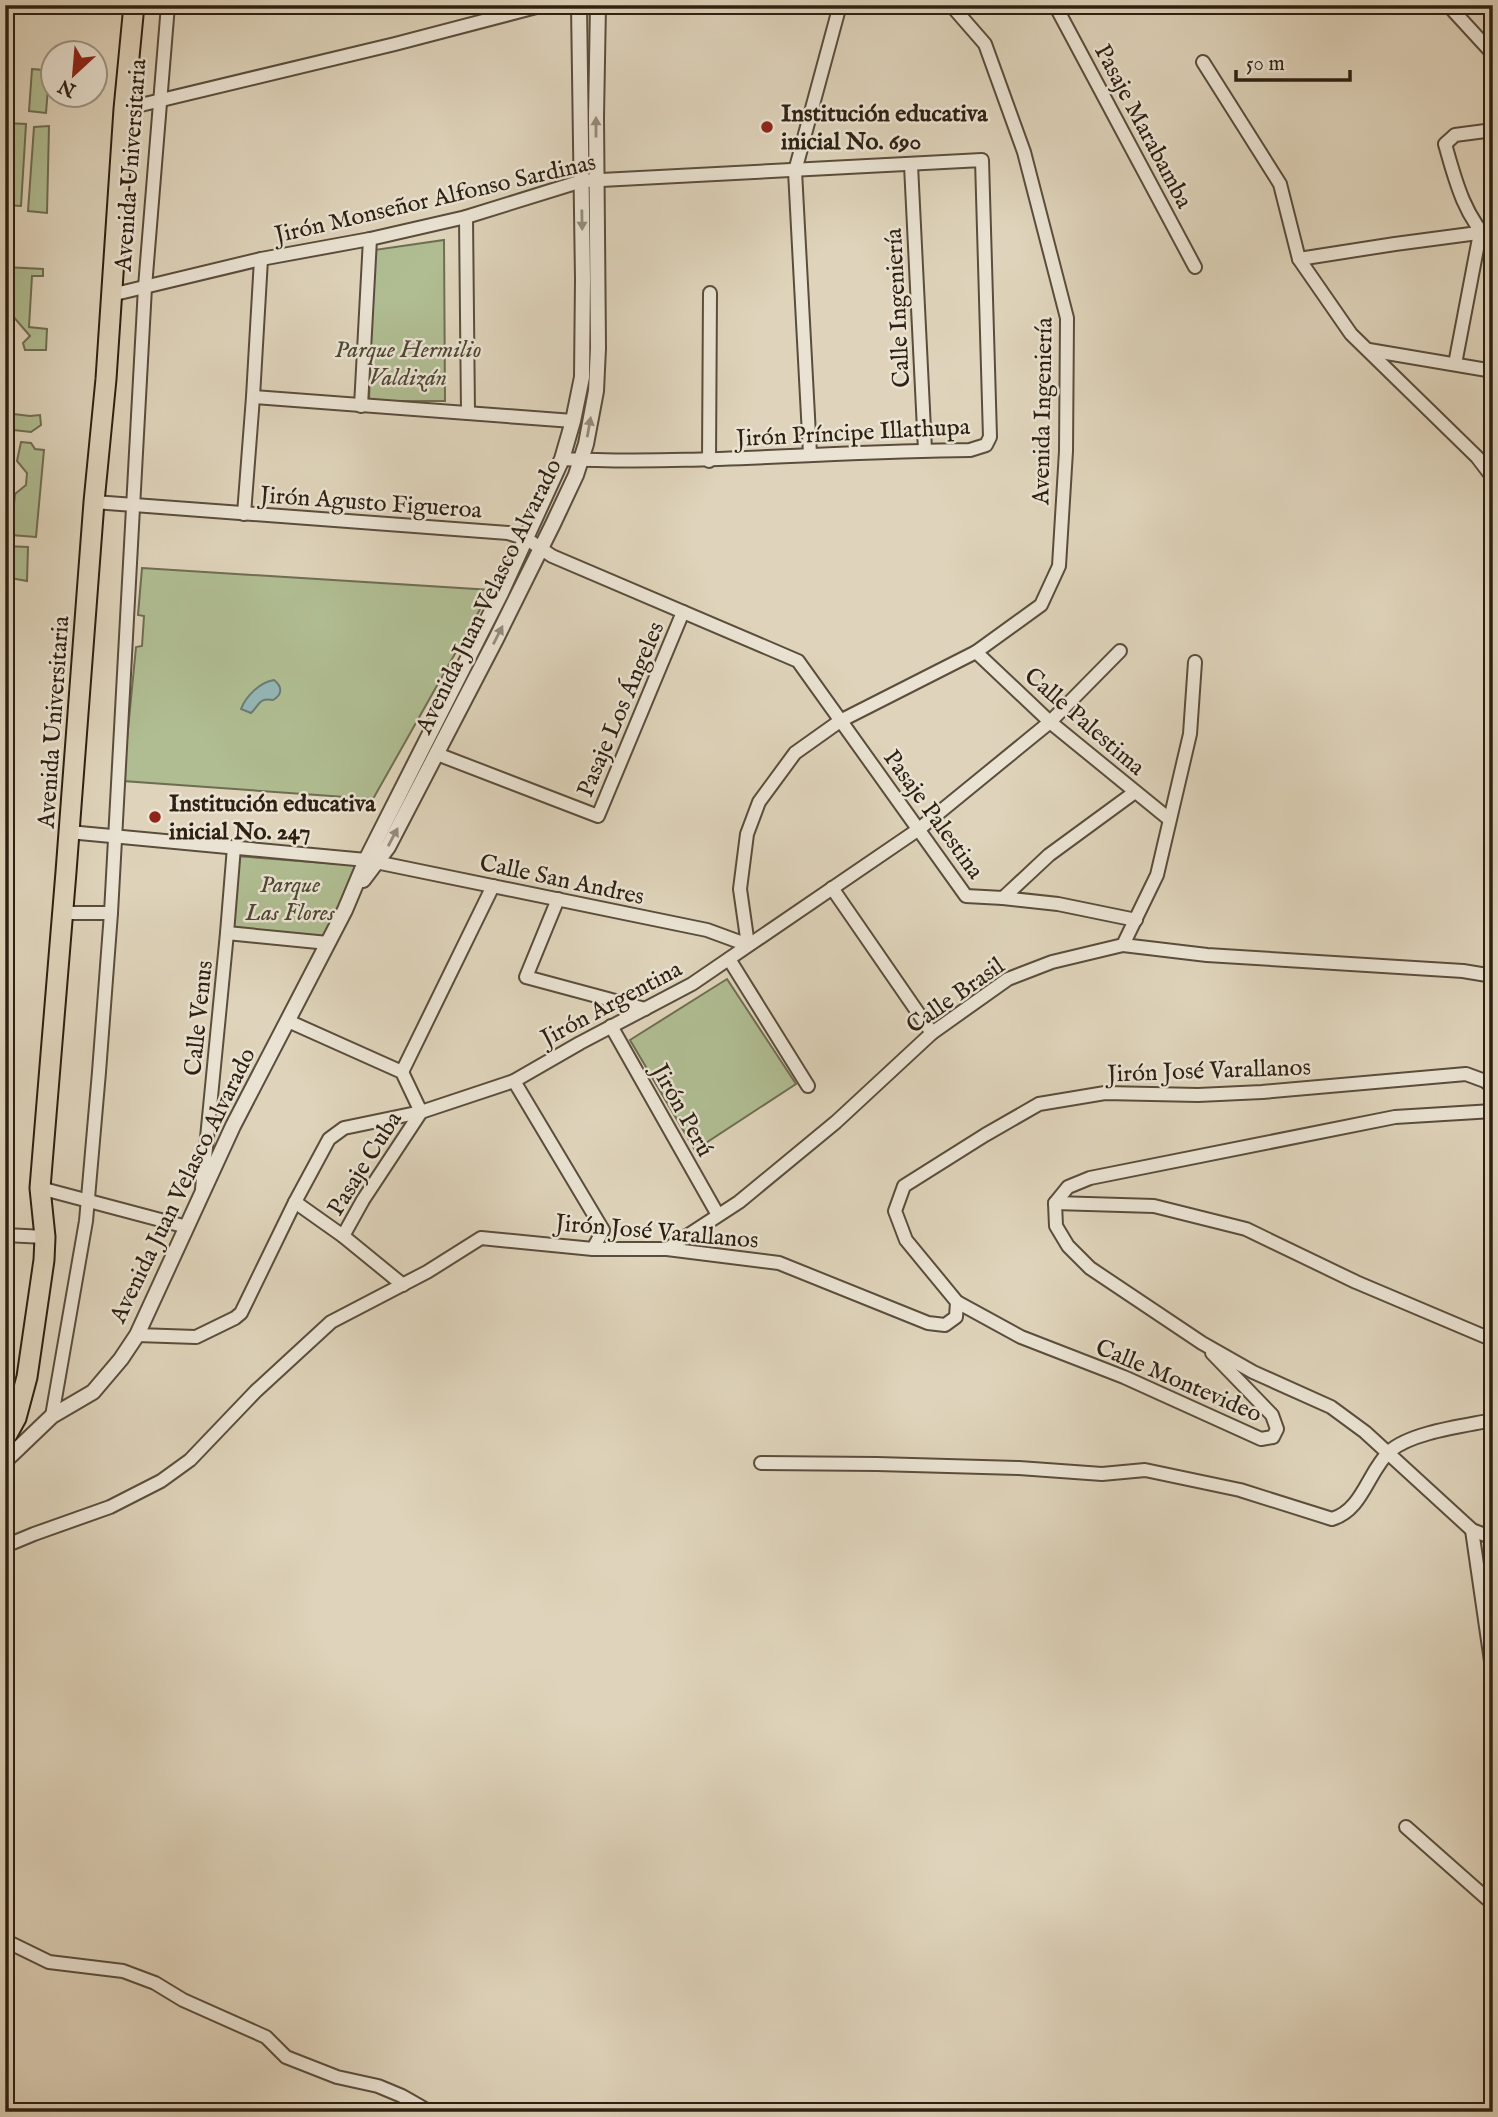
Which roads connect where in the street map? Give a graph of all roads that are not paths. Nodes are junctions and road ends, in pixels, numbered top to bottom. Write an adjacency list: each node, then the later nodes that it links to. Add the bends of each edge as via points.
1 (134, 5): 13 (highway, Avenida Universitaria)
2 (167, 5): 12 (street, Avenida Universitaria)
3 (544, 5): 12 (street)
4 (579, 5): 18 (street, Avenida Juan Velasco Alvarado)
5 (598, 5): 18 (street, Avenida Juan Velasco Alvarado, one-way to 5)
6 (840, 5): 17 (street)
7 (951, 5): 49 (street, Avenida Ingeniería, via 985,44 1024,152 1067,318 1059,566 1041,605)
8 (1055, 5): 25 (street, Pasaje Marabamba)
9 (1448, 5): 10 (street)
10 (1493, 54)
11 (1203, 62): 24 (street, via 1280,184)
12 (160, 101): 13 (street); 26 (street, Avenida Universitaria)
13 (124, 109): 28 (highway, Avenida Universitaria)
14 (1493, 130): 20 (street, via 1455,135 1446,144 1470,215)
15 (982, 160): 16 (street, Jirón Monseñor Alfonso Sardinas); 36 (street, Jirón Príncipe Illathupa, via 990,437 986,445 970,450)
16 (911, 165): 17 (street, Jirón Monseñor Alfonso Sardinas); 36 (street, Calle Ingeniería)
17 (795, 171): 18 (street, Jirón Monseñor Alfonso Sardinas); 37 (street)
18 (589, 181): 19 (street, Jirón Monseñor Alfonso Sardinas); 35 (street, Avenida Juan Velasco Alvarado, one-way to 35, via 582,377); 39 (street, Avenida Juan Velasco Alvarado, one-way to 18, via 596,391 598,348)
19 (466, 216): 21 (street, Jirón Monseñor Alfonso Sardinas); 34 (street)
20 (1486, 232): 22 (street); 24 (street); 30 (street)
21 (370, 239): 23 (street, Jirón Monseñor Alfonso Sardinas); 33 (street)
22 (1493, 244)
23 (261, 259): 26 (street, Jirón Monseñor Alfonso Sardinas); 32 (street)
24 (1299, 259): 29 (street)
25 (1195, 267)
26 (145, 287): 28 (street, Jirón Monseñor Alfonso Sardinas); 43 (street, Avenida Universitaria)
27 (710, 293): 40 (street)
28 (111, 295): 42 (highway, Avenida Universitaria)
29 (1365, 349): 30 (street); 41 (street, via 1478,457)
30 (1455, 364): 31 (street)
31 (1493, 372)
32 (253, 397): 33 (street); 44 (street)
33 (361, 406): 34 (street)
34 (468, 413): 35 (street)
35 (573, 421): 38 (street, Avenida Juan Velasco Alvarado)
36 (925, 450): 37 (street, Jirón Príncipe Illathupa)
37 (810, 454): 40 (street, Jirón Príncipe Illathupa)
38 (562, 459): 39 (street, Jirón Príncipe Illathupa); 45 (street, Avenida Juan Velasco Alvarado)
39 (581, 460): 40 (street, Jirón Príncipe Illathupa); 46 (street, Avenida Juan Velasco Alvarado)
40 (709, 461)
41 (1493, 478)
42 (94, 502): 43 (street, Jirón Agusto Figueroa); 57 (highway, Avenida Universitaria)
43 (134, 506): 44 (street, Jirón Agusto Figueroa); 58 (street, Avenida Universitaria)
44 (244, 514): 45 (street, Jirón Agusto Figueroa, via 508,533)
45 (527, 539): 46 (street, Jirón Agusto Figueroa); 60 (street, Avenida Juan Velasco Alvarado)
46 (541, 549): 47 (street, Jirón Agusto Figueroa); 53 (street, Avenida Juan Velasco Alvarado, one-way to 46)
47 (683, 612): 51 (street, Jirón Agusto Figueroa, via 798,662); 53 (street, Pasaje Los Ángeles, via 598,816)
48 (1120, 651): 52 (street, Jirón Argentina)
49 (976, 652): 51 (street, Avenida Ingeniería); 52 (street, Calle Palestima)
50 (1195, 662): 55 (street, via 1190,734)
51 (840, 721): 56 (street, Pasaje Palestina); 70 (street, Avenida Ingeniería, via 795,752 759,802 747,834 740,889)
52 (1049, 722): 54 (street, Calle Palestima); 56 (street, Jirón Argentina)
53 (436, 754): 60 (street, Avenida Juan Velasco Alvarado, one-way to 53, via 388,847)
54 (1135, 792): 55 (street, Calle Palestima); 63 (street, via 1049,855)
55 (1168, 820): 67 (street, via 1157,875)
56 (919, 829): 62 (street, Jirón Argentina); 63 (street, Pasaje Palestina, via 966,896)
57 (69, 832): 58 (street, Calle San Andres); 65 (highway, Avenida Universitaria)
58 (115, 836): 59 (street, Calle San Andres); 66 (street, Avenida Universitaria)
59 (233, 847): 60 (street, Calle San Andres); 68 (street, Calle Venus)
60 (371, 861): 61 (street, Calle San Andres); 69 (street, Avenida Juan Velasco Alvarado)
61 (493, 886): 64 (street, Calle San Andres); 78 (street)
62 (832, 888): 70 (street, Jirón Argentina); 77 (street)
63 (1003, 898): 67 (street, Pasaje Palestina)
64 (558, 899): 70 (street, Calle San Andres, via 707,930); 74 (street, via 526,977)
65 (63, 913): 66 (street); 86 (highway, Avenida Universitaria)
66 (111, 913): 88 (street, Avenida Universitaria)
67 (1136, 920): 71 (street)
68 (228, 933): 69 (street); 87 (street, Calle Venus)
69 (328, 943): 75 (street, Avenida Juan Velasco Alvarado)
70 (748, 945): 72 (street, Jirón Argentina)
71 (1123, 945): 73 (street, via 1207,955 1463,971); 77 (street, Calle Brasil, via 1052,962 1008,979)
72 (729, 959): 74 (street, Jirón Argentina); 80 (street)
73 (1493, 979)
74 (645, 1009): 76 (street, Jirón Argentina)
75 (288, 1021): 78 (street); 87 (street, Avenida Juan Velasco Alvarado)
76 (611, 1026): 79 (street, Jirón Argentina); 91 (street, Jirón Perú)
77 (932, 1033): 91 (street, Calle Brasil, via 836,1122)
78 (402, 1072): 83 (street)
79 (514, 1081): 83 (street, Jirón Argentina); 96 (street, via 603,1230)
80 (808, 1086)
81 (1493, 1088): 99 (street, Jirón José Varallanos, via 1466,1074 1262,1092 1105,1093 1039,1104 904,1186 895,1211 906,1240)
82 (1493, 1111): 90 (street, via 1395,1117 1103,1175 1068,1186)
83 (421, 1112): 89 (street, Jirón Argentina, via 344,1128 329,1139); 94 (street, Pasaje Cuba)
84 (6, 1164): 85 (street)
85 (5, 1174)
86 (40, 1188): 88 (street); 95 (highway, Avenida Universitaria)
87 (202, 1193): 92 (street, Avenida Juan Velasco Alvarado)
88 (87, 1200): 92 (street); 103 (street, Avenida Universitaria)
89 (295, 1202): 94 (street); 100 (street, Jirón Argentina, via 245,1308 235,1318 196,1337)
90 (1055, 1203): 101 (street, via 1153,1206 1246,1229); 102 (street, via 1056,1226 1090,1268)
91 (718, 1215): 97 (street, Calle Brasil)
92 (187, 1227): 100 (street, Avenida Juan Velasco Alvarado)
93 (5, 1236): 95 (street)
94 (343, 1236): 98 (street)
95 (44, 1237): 105 (highway, Avenida Universitaria, via 27,1377 16,1418)
96 (593, 1249): 97 (street, Jirón José Varallanos); 98 (street, Jirón José Varallanos, via 481,1238)
97 (667, 1249): 99 (street, Jirón José Varallanos, via 779,1263 928,1323 945,1325 956,1317)
98 (402, 1285): 111 (street, Jirón José Varallanos, via 331,1322 190,1460 161,1481 110,1507)
99 (957, 1302): 102 (street, Calle Montevideo, via 1021,1337 1261,1439 1273,1437 1277,1429 1272,1415)
100 (136, 1335): 103 (street, Avenida Juan Velasco Alvarado, via 93,1392)
101 (1493, 1340)
102 (1202, 1343): 106 (street, via 1331,1408)
103 (52, 1416): 107 (street, Avenida Juan Velasco Alvarado)
104 (1493, 1420): 106 (street, via 1406,1441)
105 (5, 1438)
106 (1388, 1454): 108 (street, via 1359,1498 1343,1516 1332,1519 1240,1490 1145,1470 1102,1474); 109 (street)
107 (5, 1461)
108 (761, 1463)
109 (1472, 1530): 110 (street); 112 (street)
110 (1493, 1538)
111 (5, 1546)
112 (1493, 1675)
113 (1406, 1827): 114 (street)
114 (1493, 1904)
115 (6, 1941): 116 (street, via 48,1962 123,1971 155,1983 266,2036 286,2057 337,2077 378,2086)
116 (430, 2112)

